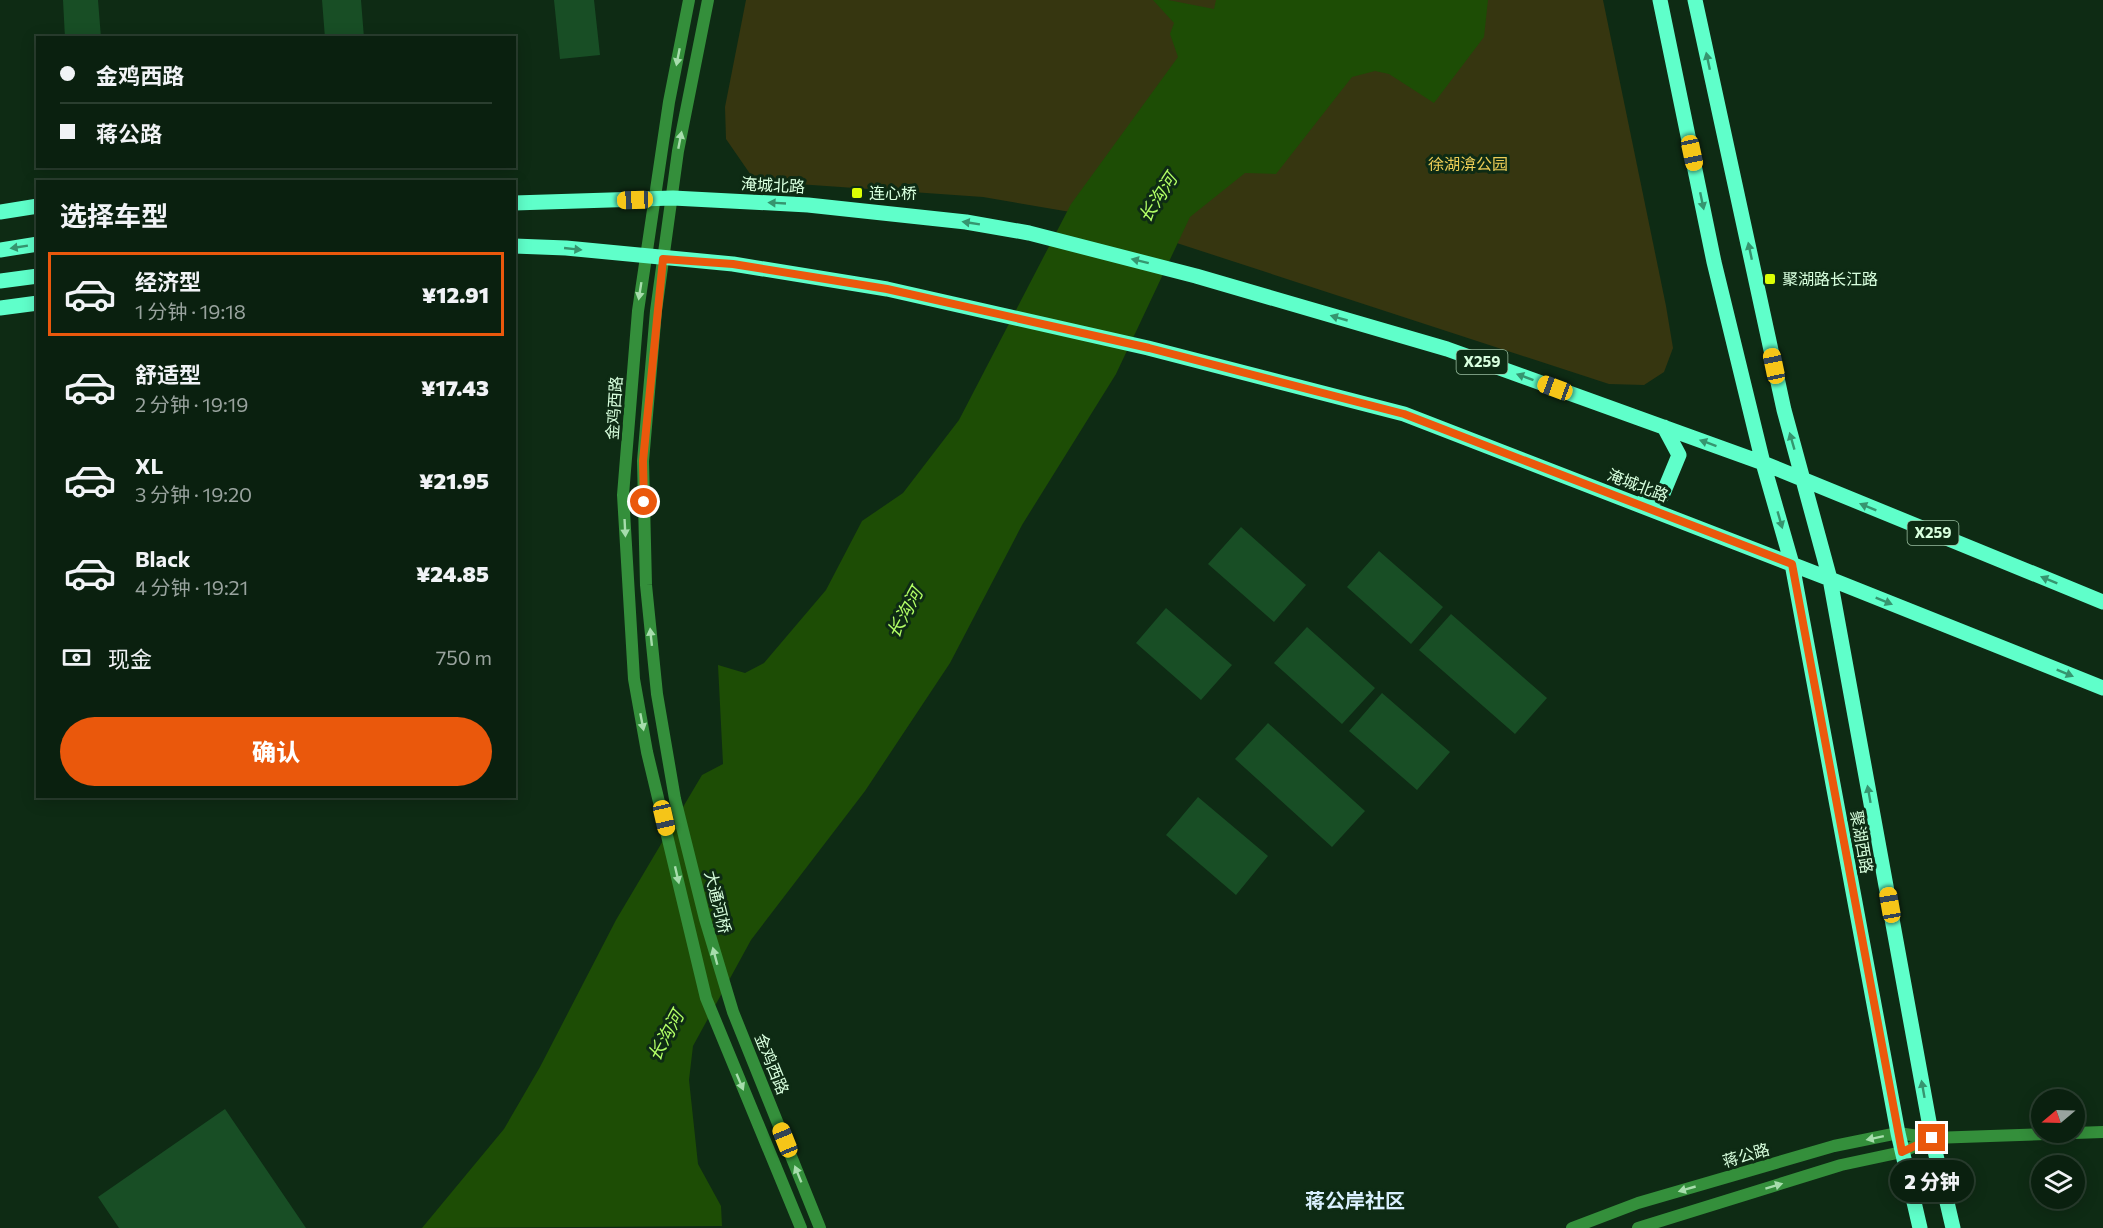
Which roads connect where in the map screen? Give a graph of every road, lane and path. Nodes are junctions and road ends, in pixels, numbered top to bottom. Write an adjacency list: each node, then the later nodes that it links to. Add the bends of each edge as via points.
1 (689, 0): 6 (street, 金鸡西路, one-way to 6)
2 (708, 0): 5 (street, 金鸡西路, one-way to 2, via 678,151)
3 (1660, 0): 20 (main road, 聚湖西路, one-way to 20, via 1714,262)
4 (1695, 0): 21 (main road, 聚湖西路, one-way to 4, via 1784,410)
5 (673, 198): 6 (main road, 淹城北路 / X259); 14 (street, 金鸡西路); 19 (main road, 淹城北路 / X259, one-way to 5, via 1447,349 1196,276 1029,233 808,205)
6 (654, 199): 7 (main road, 淹城北路 / X259); 13 (street, 金鸡西路)
7 (516, 203)
8 (36, 206): 9 (main road)
9 (0, 212)
10 (36, 244): 12 (main road, one-way to 12)
11 (516, 246): 13 (main road, one-way to 13)
12 (0, 250)
13 (646, 257): 14 (main road); 28 (street, 金鸡西路, one-way to 28, via 624,495 634,679)
14 (663, 259): 22 (main road, 淹城北路, via 733,264 876,287 1149,348 1404,414); 27 (street, 金鸡西路, one-way to 14, via 657,694 645,562 643,461)
15 (36, 276): 16 (main road)
16 (0, 281)
17 (36, 303): 18 (main road)
18 (0, 308)
19 (1664, 428): 20 (main road, X259, one-way to 19); 22 (main road, via 1679,455 1662,496)
20 (1763, 463): 21 (main road, X259); 23 (main road, 聚湖西路, one-way to 23)
21 (1803, 479): 24 (main road, 聚湖西路); 25 (main road, X259, one-way to 21)
22 (1638, 504): 23 (main road, 淹城北路)
23 (1792, 564): 24 (main road, 淹城北路); 31 (main road, 聚湖西路)
24 (1830, 579): 26 (main road, 淹城北路, one-way to 26); 32 (main road, 聚湖西路, one-way to 24)
25 (2103, 602)
26 (2103, 688)
27 (675, 799): 29 (street, 大通河桥, one-way to 27)
28 (664, 818): 34 (street, 大通河桥, one-way to 34, via 706,998)
29 (733, 1012): 35 (street, 金鸡西路, one-way to 29)
30 (2103, 1132): 32 (street, 蒋公路)
31 (1898, 1133): 32 (street, 蒋公路); 33 (main road, 聚湖西路); 36 (street, 蒋公路, one-way to 36, via 1834,1146 1648,1200)
32 (1932, 1138): 33 (street, 蒋公路); 39 (main road, 聚湖西路)
33 (1902, 1152): 37 (street, 蒋公路, one-way to 33, via 1841,1165); 38 (main road, 聚湖西路)
34 (801, 1228)
35 (820, 1228)
36 (1572, 1228)
37 (1638, 1228)
38 (1920, 1228)
39 (1953, 1228)

